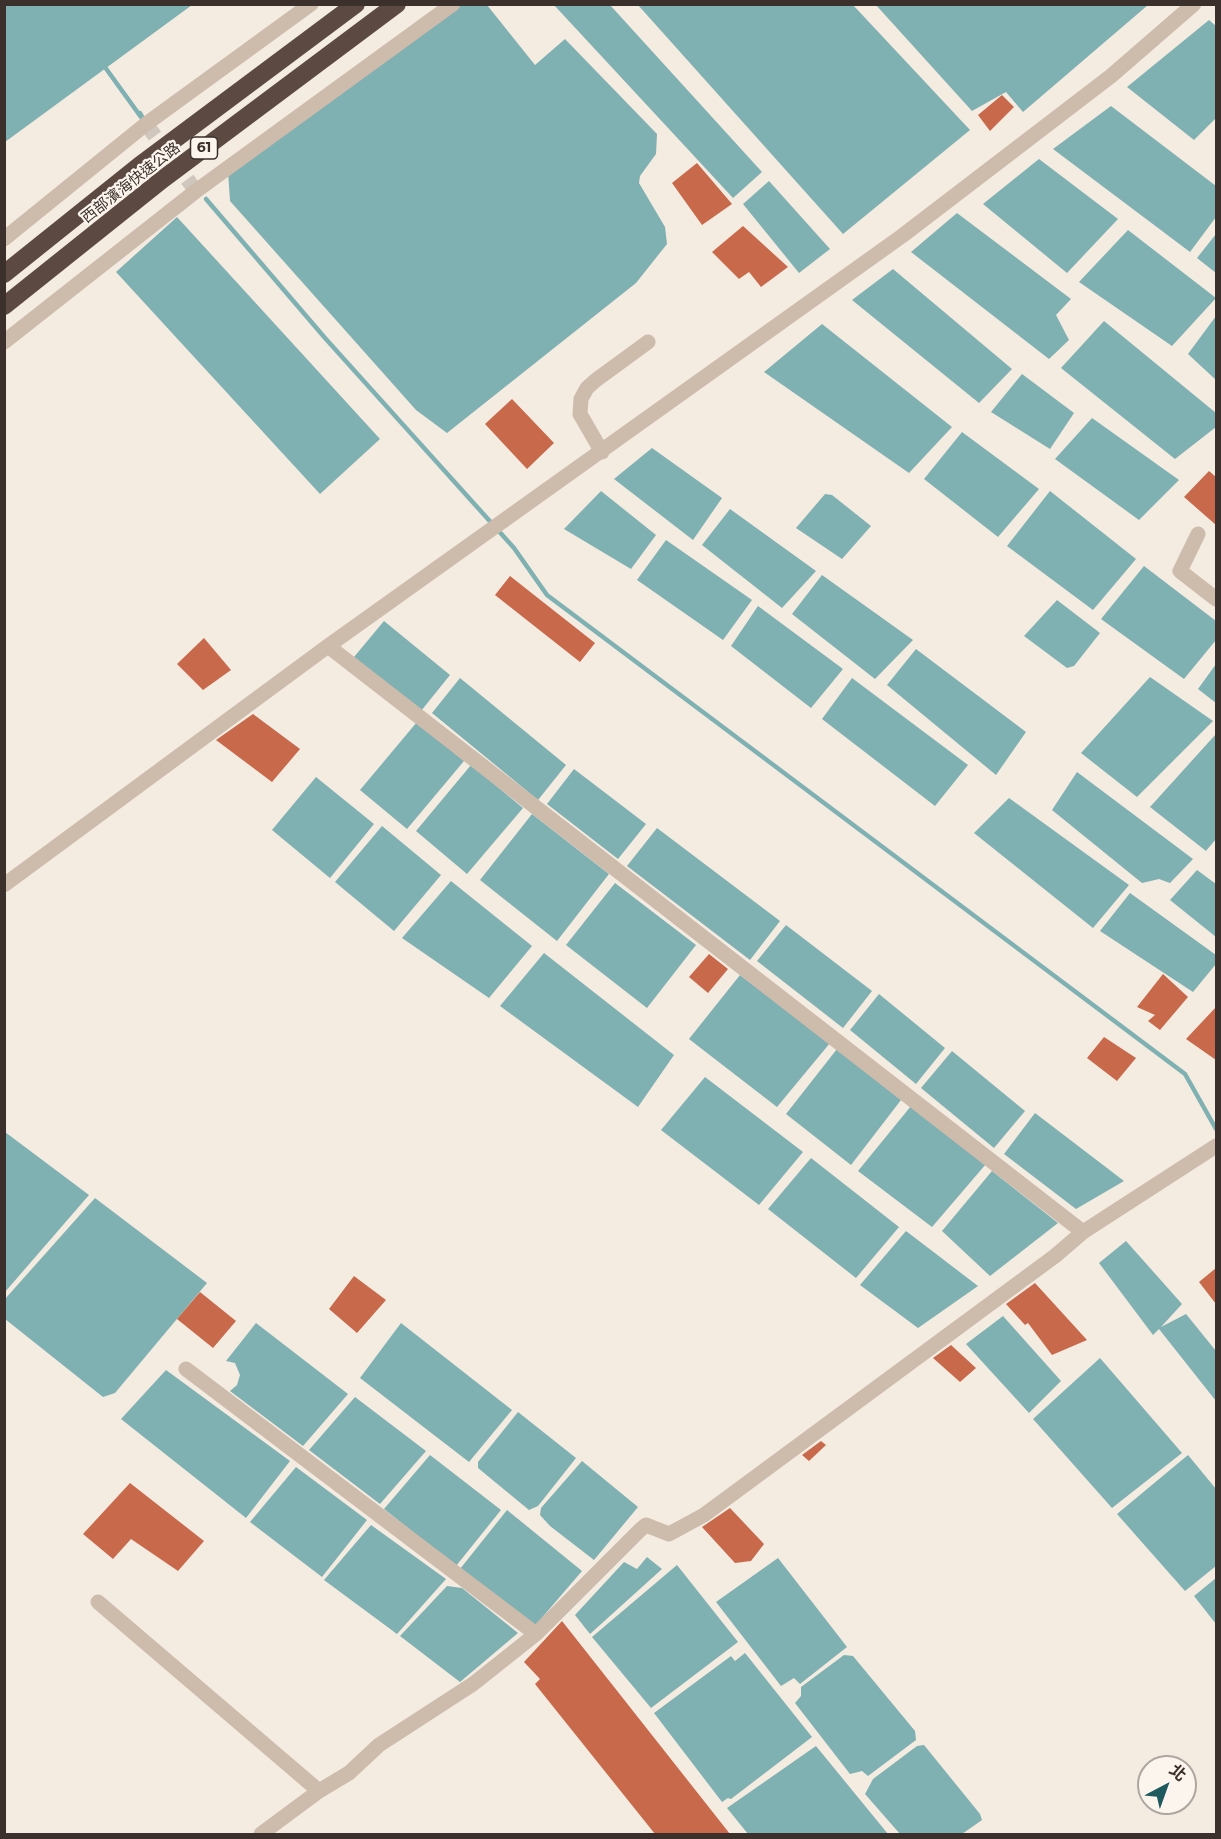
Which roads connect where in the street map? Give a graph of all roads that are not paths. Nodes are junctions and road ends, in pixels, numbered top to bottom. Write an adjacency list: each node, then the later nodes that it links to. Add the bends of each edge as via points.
1 (311, 4): 6 (street, via 146,124)
2 (356, 4): 7 (highway, 西部濱海快速公路 / 61, via 139,166)
3 (397, 4): 8 (highway, 西部濱海快速公路 / 61, via 163,179)
4 (453, 4): 9 (street, via 196,190)
5 (1194, 4): 11 (street, via 1111,76 902,236)
6 (4, 239)
7 (4, 274)
8 (4, 306)
9 (4, 342)
10 (648, 342): 11 (street, via 596,380 581,399 580,414)
11 (602, 452): 14 (street)
12 (1198, 534): 13 (street, via 1180,571)
13 (1216, 599)
14 (328, 646): 15 (street); 17 (street)
15 (4, 885)
16 (1216, 1146): 17 (street)
17 (1083, 1232): 20 (street, via 704,1515 669,1534 646,1526 640,1530)
18 (186, 1369): 20 (street)
19 (98, 1602): 21 (street)
20 (536, 1634): 21 (street, via 472,1684 379,1745 349,1773)
21 (319, 1791): 22 (street)
22 (261, 1834)

